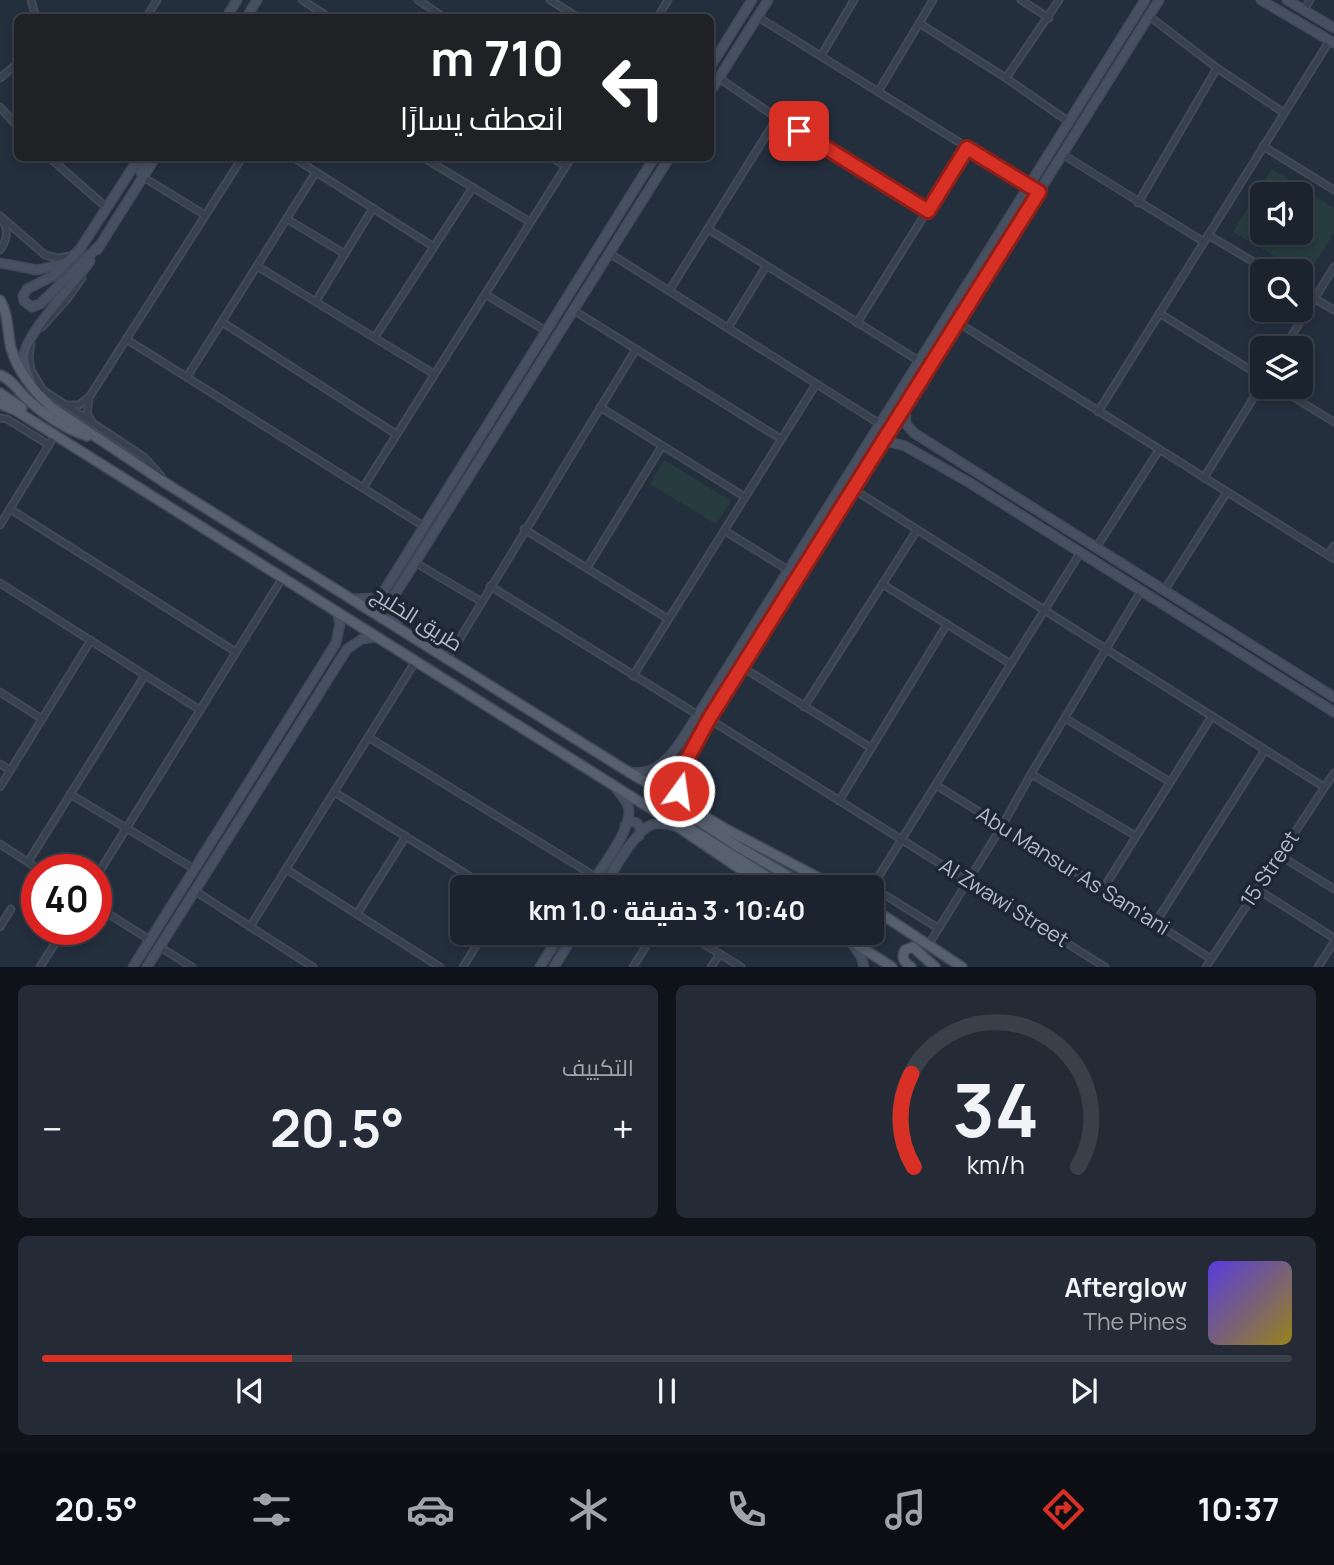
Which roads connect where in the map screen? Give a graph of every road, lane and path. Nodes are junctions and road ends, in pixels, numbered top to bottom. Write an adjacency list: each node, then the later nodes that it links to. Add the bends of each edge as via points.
1 (302, 0): 16 (street)
2 (550, 0): 18 (street)
3 (752, 0): 26 (street)
4 (768, 0): 20 (street)
5 (854, 0): 25 (street)
6 (933, 0): 22 (street)
7 (1021, 0): 21 (street)
8 (1059, 0): 21 (street)
9 (1145, 0): 37 (street)
10 (1159, 0): 19 (street)
11 (1261, 0): 24 (street)
12 (1287, 0): 15 (street)
13 (1310, 0): 15 (street)
14 (422, 1): 17 (street)
15 (1304, 10): 23 (street)
16 (324, 14)
17 (440, 14)
18 (573, 14)
19 (1149, 16): 28 (street); 41 (street)
20 (758, 17): 25 (street); 30 (street)
21 (1049, 18): 31 (street)
22 (919, 23): 31 (street); 33 (street)
23 (1334, 28)
24 (1332, 41): 35 (street)
25 (821, 56): 33 (street)
26 (714, 61)
27 (14, 66): 29 (street)
28 (1217, 68): 35 (street); 60 (street)
29 (0, 78)
30 (719, 78): 32 (street); 36 (street)
31 (1006, 78): 37 (street)
32 (714, 86)
33 (878, 92): 40 (street)
34 (0, 107): 38 (street)
35 (1284, 113): 39 (street)
36 (777, 118): 63 (street); 68 (street)
37 (1069, 122): 56 (street)
38 (14, 123)
39 (1264, 146): 58 (street); 69 (street)
40 (967, 148): 56 (street); 63 (street)
41 (1062, 154): 59 (street); 60 (street)
42 (53, 161): 61 (street)
43 (137, 161): 61 (street)
44 (145, 161): 55 (street)
45 (153, 161): 55 (street)
46 (240, 161): 64 (street)
47 (299, 161): 54 (street)
48 (429, 161): 57 (street)
49 (557, 161): 53 (street)
50 (569, 161): 53 (street)
51 (652, 161): 94 (street)
52 (665, 161): 74 (street)
53 (566, 166): 67 (street)
54 (316, 172): 62 (street); 66 (street)
55 (143, 177): 64 (street); 71 (street)
56 (1028, 185): 59 (street); 99 (street)
57 (473, 187): 67 (street); 72 (street)
58 (1334, 190)
59 (1039, 192): 91 (street)
60 (1138, 203): 70 (street)
61 (107, 208): 76 (street)
62 (373, 208): 72 (street); 75 (street)
63 (928, 211): 92 (street)
64 (205, 215): 97 (street)
65 (0, 217): 73 (street, via 6,230); 76 (street, via 45,254)
66 (287, 219): 75 (street); 79 (street)
67 (530, 222): 83 (street)
68 (708, 229): 80 (street); 82 (street)
69 (1208, 235): 70 (street); 77 (street)
70 (1204, 242): 89 (street)
71 (100, 245): 76 (street, via 40,304 32,307 24,301 27,289 53,276); 106 (street, via 30,337 25,365); 111 (street, via 68,298 39,330 30,350 30,370 38,384)
72 (434, 247): 96 (street)
73 (0, 250)
74 (609, 253): 82 (street); 87 (street)
75 (345, 254): 86 (street)
76 (71, 259): 78 (street, via 37,270)
77 (1250, 260)
78 (0, 264)
79 (257, 266): 86 (street); 90 (street)
80 (766, 266): 92 (street); 93 (street)
81 (1334, 267): 84 (street)
82 (669, 291): 93 (street)
83 (485, 294): 94 (street); 101 (street)
84 (1315, 298): 88 (street); 95 (street)
85 (0, 300): 106 (main road, طريق الخليج, via 10,345)
86 (316, 302): 96 (street)
87 (573, 310): 98 (street); 146 (street)
88 (1334, 310)
89 (1159, 313): 100 (street); 114 (street)
90 (222, 322): 103 (street); 119 (street)
91 (957, 322): 112 (street); 114 (street)
92 (857, 323): 99 (street)
93 (728, 328): 104 (street)
94 (546, 331): 138 (street)
95 (1291, 336)
96 (375, 337): 101 (street)
97 (126, 339): 103 (street); 107 (street)
98 (636, 349): 113 (street); 122 (street)
99 (919, 361): 117 (street)
100 (1250, 370)
101 (434, 374): 119 (street)
102 (0, 375): 123 (main road, via 43,412)
103 (187, 377): 132 (street)
104 (816, 384): 117 (street); 122 (street)
105 (0, 393): 121 (main road)
106 (37, 394): 123 (main road, طريق الخليج)
107 (90, 396): 111 (street, via 79,405); 118 (street, via 87,413)
108 (1253, 399): 130 (street)
109 (1297, 399): 116 (street)
110 (0, 404): 121 (main road, طريق الخليج)
111 (63, 404): 118 (street)
112 (905, 406): 120 (street, via 904,419); 128 (street)
113 (600, 407): 126 (street); 139 (street)
114 (1098, 412): 129 (street)
115 (0, 418): 125 (street)
116 (1334, 422)
117 (880, 424): 124 (street)
118 (97, 427): 131 (street, via 145,457)
119 (396, 433): 132 (street)
120 (914, 433): 127 (street, via 904,434); 143 (street)
121 (55, 435): 125 (street); 151 (main road, طريق الخليج)
122 (781, 439): 135 (street)
123 (102, 441): 131 (main road, طريق الخليج)
124 (868, 443): 133 (street, via 850,482); 149 (street)
125 (49, 445): 136 (street)
126 (662, 446): 135 (street); 148 (street)
127 (905, 446): 128 (street, via 890,442); 144 (street)
128 (878, 448): 133 (street)
129 (1159, 450): 130 (street); 143 (street)
130 (1204, 478): 134 (street)
131 (167, 484): 157 (main road, طريق الخليج)
132 (363, 488): 138 (street)
133 (853, 489): 140 (street); 171 (street)
134 (1227, 492): 145 (street); 156 (street)
135 (745, 497): 141 (street)
136 (10, 509): 137 (street); 167 (street)
137 (0, 525)
138 (425, 527): 147 (street)
139 (524, 530): 148 (street); 154 (street)
140 (917, 530): 153 (street); 159 (street)
141 (724, 531): 149 (street); 161 (street)
142 (1334, 546): 145 (street)
143 (1096, 548): 156 (street)
144 (1080, 553): 155 (street); 159 (street)
145 (1331, 557)
146 (416, 562): 150 (street); 158 (street)
147 (402, 563): 150 (street); 157 (street, via 380,596)
148 (587, 568): 161 (street)
149 (788, 570): 179 (street)
150 (408, 576): 163 (street, via 390,607)
151 (283, 577): 160 (main road, طريق الخليج); 167 (street)
152 (0, 583): 165 (street)
153 (882, 584): 162 (street); 176 (street)
154 (490, 586): 158 (street); 173 (street)
155 (1141, 591): 166 (street); 178 (street)
156 (1164, 591): 175 (street)
157 (353, 599): 163 (main road, طريق الخليج)
158 (482, 602): 168 (street)
159 (1045, 611): 166 (street); 170 (street)
160 (337, 612): 164 (main road, طريق الخليج); 218 (street, via 336,643)
161 (668, 619): 173 (street)
162 (947, 624): 170 (street); 185 (street)
163 (399, 628): 168 (main road, طريق الخليج)
164 (375, 637): 169 (main road, طريق الخليج); 232 (street, via 347,649)
165 (91, 640): 172 (street); 182 (street)
166 (1106, 650): 180 (street); 181 (street)
167 (236, 652): 177 (street)
168 (447, 658): 191 (main road, طريق الخليج)
169 (415, 662): 184 (street); 196 (main road, طريق الخليج)
170 (1011, 664): 197 (street)
171 (742, 667): 176 (street); 183 (street)
172 (145, 674): 177 (street); 201 (street)
173 (633, 676): 179 (street)
174 (0, 692): 182 (street)
175 (1334, 697)
176 (804, 707): 185 (street)
177 (200, 710): 207 (street)
178 (1334, 712)
179 (698, 715): 187 (street)
180 (1212, 716): 186 (street); 195 (street)
181 (1065, 718): 193 (street); 195 (street)
182 (42, 719): 190 (street)
183 (709, 719): 189 (street); 202 (street, Al Zwawi Street)
184 (368, 737): 200 (street); 221 (street)
185 (871, 748): 202 (street)
186 (1265, 750): 199 (street); 237 (street)
187 (666, 760): 189 (street, via 670,771); 191 (street, via 649,772)
188 (0, 764): 190 (street)
189 (681, 769): 203 (street, via 679,791)
190 (10, 770): 198 (street)
191 (627, 771): 194 (main road, طريق الخليج)
192 (1334, 773): 199 (street, 15 Street)
193 (1031, 774): 205 (street); 210 (street)
194 (646, 782): 203 (main road, طريق الخليج); 226 (main road, via 675,807)
195 (1170, 782): 210 (street)
196 (613, 785): 204 (main road, طريق الخليج); 208 (street, via 628,805)
197 (936, 785): 205 (street, Abu Mansur As Sam'ani); 212 (street)
198 (0, 787)
199 (1324, 787): 216 (street, 15 Street)
200 (334, 792): 209 (street); 219 (street)
201 (71, 794): 207 (street); 214 (street)
202 (839, 801): 212 (street, Al Zwawi Street)
203 (694, 810): 227 (main road, طريق الخليج)
204 (656, 812): 206 (main road, طريق الخليج); 225 (main road, via 695,830)
205 (1002, 826): 228 (street); 229 (street, Abu Mansur As Sam'ani)
206 (681, 827): 211 (street, via 655,824); 224 (main road, طريق الخليج)
207 (127, 828): 215 (street); 218 (street)
208 (623, 830): 211 (street, via 628,822 637,823 641,830); 222 (street)
209 (406, 836): 220 (street); 234 (street)
210 (1136, 836): 229 (street)
211 (637, 838): 223 (street)
212 (901, 840): 228 (street, Al Zwawi Street); 240 (street, via 872,887)
213 (0, 844): 217 (street)
214 (33, 854)
215 (111, 854)
216 (1279, 855): 230 (street, 15 Street); 231 (street)
217 (21, 858)
218 (194, 869): 241 (street); 252 (street)
219 (286, 869): 234 (street); 239 (street)
220 (468, 875)
221 (593, 875)
222 (597, 875)
223 (614, 875)
224 (750, 875)
225 (765, 875)
226 (787, 875)
227 (814, 875)
228 (969, 880): 240 (street); 272 (street, Al Zwawi Street)
229 (1104, 889): 237 (street, Abu Mansur As Sam'ani)
230 (1257, 889): 242 (street); 254 (street, 15 Street)
231 (1334, 889)
232 (195, 891): 239 (street); 252 (street)
233 (11, 909): 238 (street)
234 (357, 914): 260 (street)
235 (112, 916): 241 (street)
236 (884, 916): 243 (main road)
237 (1156, 922): 254 (street, Abu Mansur As Sam'ani)
238 (0, 927)
239 (250, 927): 259 (street)
240 (938, 928): 243 (street)
241 (150, 940): 256 (street)
242 (1334, 940): 274 (street)
243 (929, 944): 271 (main road)
244 (54, 945): 255 (street)
245 (477, 945): 261 (street)
246 (553, 945): 262 (street)
247 (568, 945): 263 (street)
248 (647, 945): 264 (street)
249 (705, 945): 253 (street)
250 (853, 945): 267 (street)
251 (857, 945): 268 (main road)
252 (160, 947): 257 (street); 258 (street)
253 (720, 954): 265 (street); 266 (street)
254 (1211, 959): 273 (street, 15 Street)
255 (40, 967)
256 (133, 967)
257 (148, 967)
258 (192, 967)
259 (313, 967)
260 (440, 967)
261 (463, 967)
262 (540, 967)
263 (554, 967)
264 (633, 967)
265 (711, 967)
266 (741, 967)
267 (864, 967)
268 (892, 967)
269 (911, 967): 270 (main road, via 903,956 913,947)
270 (935, 967)
271 (962, 967)
272 (1105, 967)
273 (1206, 967)
274 (1318, 967)

